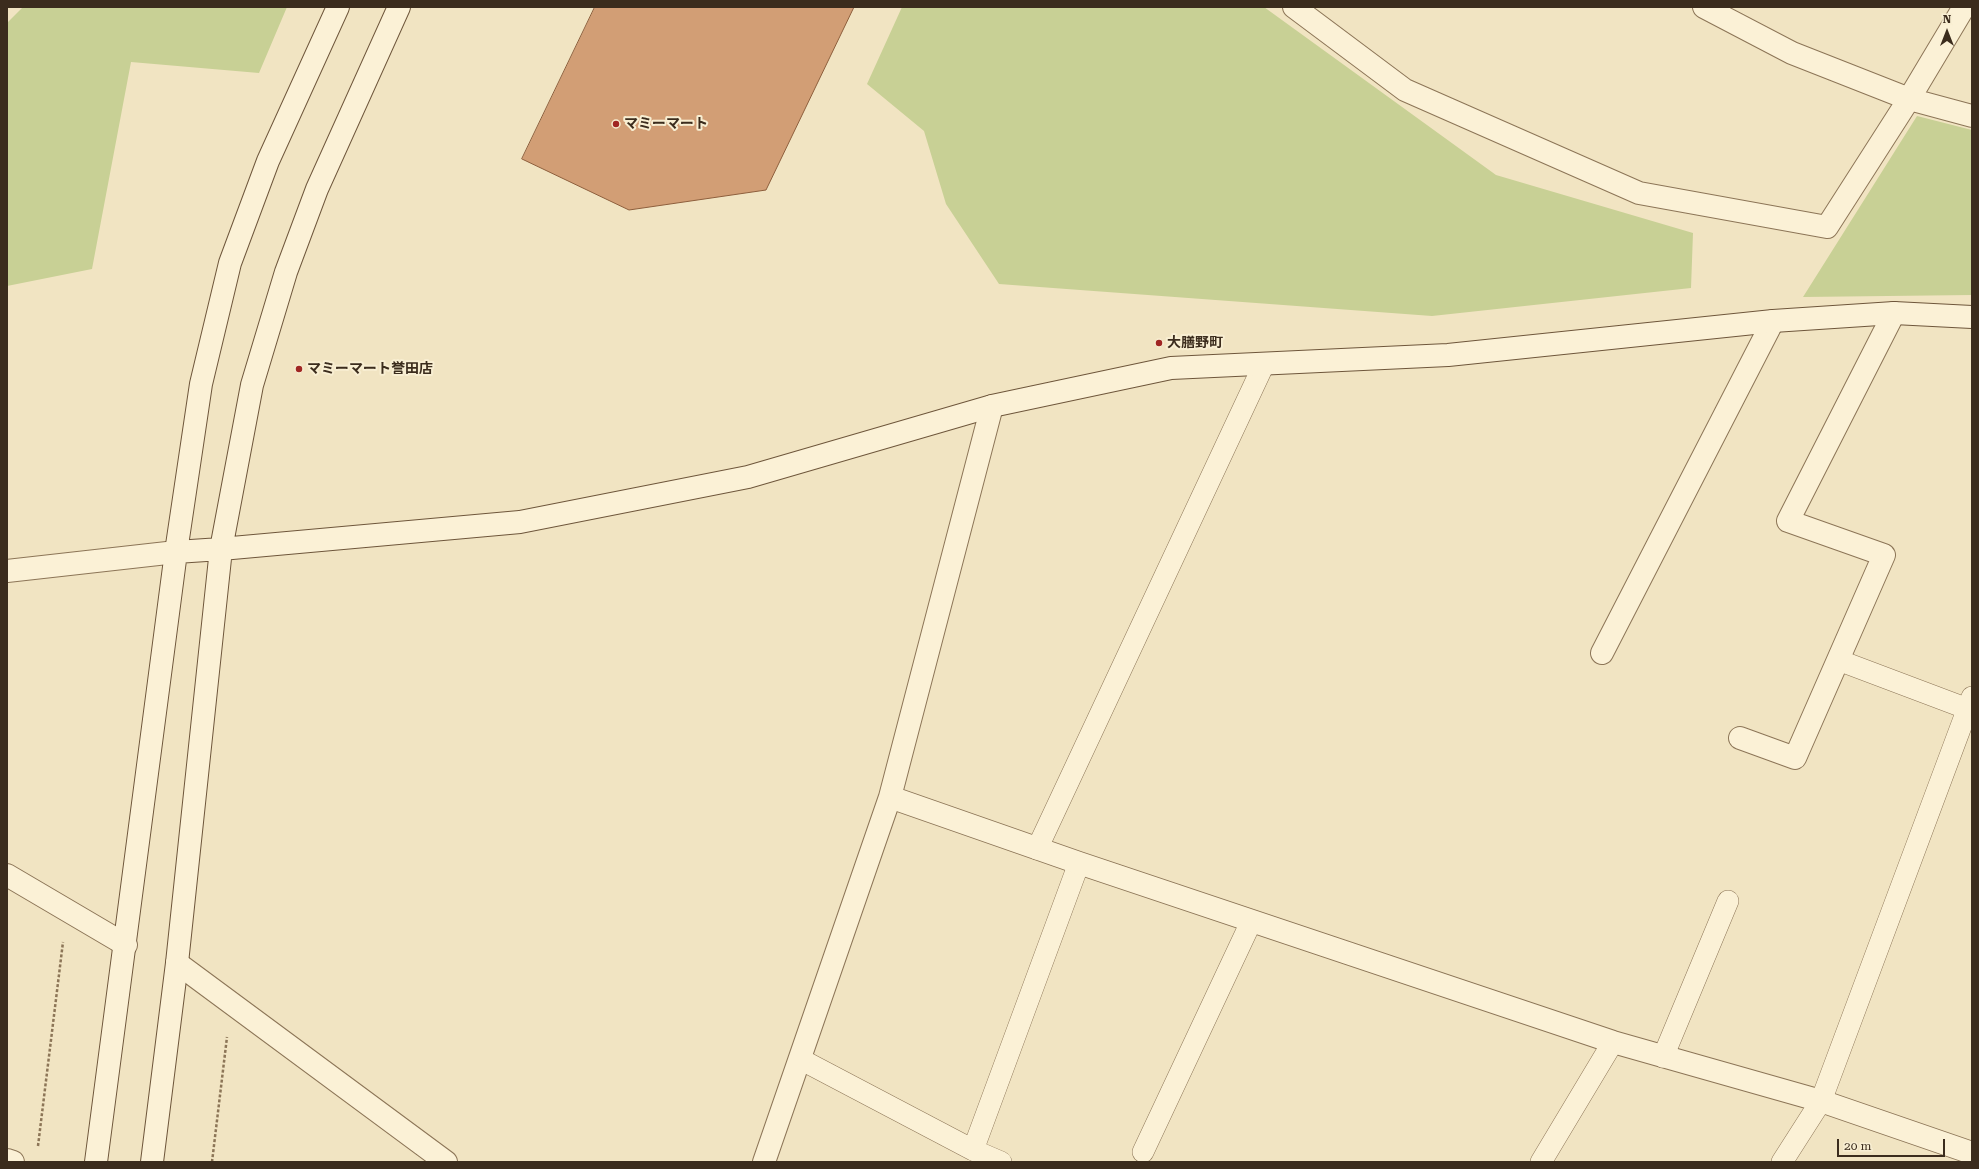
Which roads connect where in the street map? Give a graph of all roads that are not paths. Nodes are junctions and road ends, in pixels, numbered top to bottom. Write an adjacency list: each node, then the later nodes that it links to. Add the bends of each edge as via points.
1 (338, 7): 14 (street, via 268,161 230,263 201,384)
2 (399, 7): 13 (street, via 317,189 286,272 252,385)
3 (1294, 7): 6 (street, via 1405,90 1639,193 1827,227)
4 (1704, 7): 6 (street, via 1792,53)
5 (1964, 7): 6 (street)
6 (1909, 99): 7 (street)
7 (1972, 116)
8 (1894, 314): 9 (street); 10 (street); 17 (street, via 1788,521 1884,555)
9 (1972, 317)
10 (1773, 321): 11 (street, via 1448,355); 16 (street)
11 (1264, 364): 12 (street, via 1171,368); 21 (lane)
12 (992, 406): 13 (street, via 748,477 520,522); 20 (street)
13 (221, 549): 14 (street); 27 (street)
14 (176, 552): 15 (street); 26 (street)
15 (7, 571)
16 (1602, 653)
17 (1838, 660): 18 (lane); 19 (street, via 1795,758)
18 (1970, 703): 31 (lane)
19 (1740, 738)
20 (890, 797): 21 (street); 30 (street)
21 (1037, 849): 22 (street)
22 (1079, 864): 25 (street); 32 (lane)
23 (7, 875): 26 (street)
24 (1728, 901): 29 (lane)
25 (1252, 922): 28 (street); 33 (lane)
26 (126, 945): 37 (street)
27 (177, 963): 38 (street); 39 (street)
28 (1613, 1042): 29 (street); 42 (lane)
29 (1663, 1057): 31 (street)
30 (800, 1059): 32 (lane); 40 (street)
31 (1821, 1101): 34 (street); 43 (lane)
32 (973, 1150): 41 (lane)
33 (1143, 1152)
34 (1972, 1153)
35 (7, 1160): 36 (street)
36 (13, 1162)
37 (96, 1162)
38 (152, 1162)
39 (446, 1162)
40 (764, 1162)
41 (1001, 1162)
42 (1541, 1162)
43 (1782, 1162)

